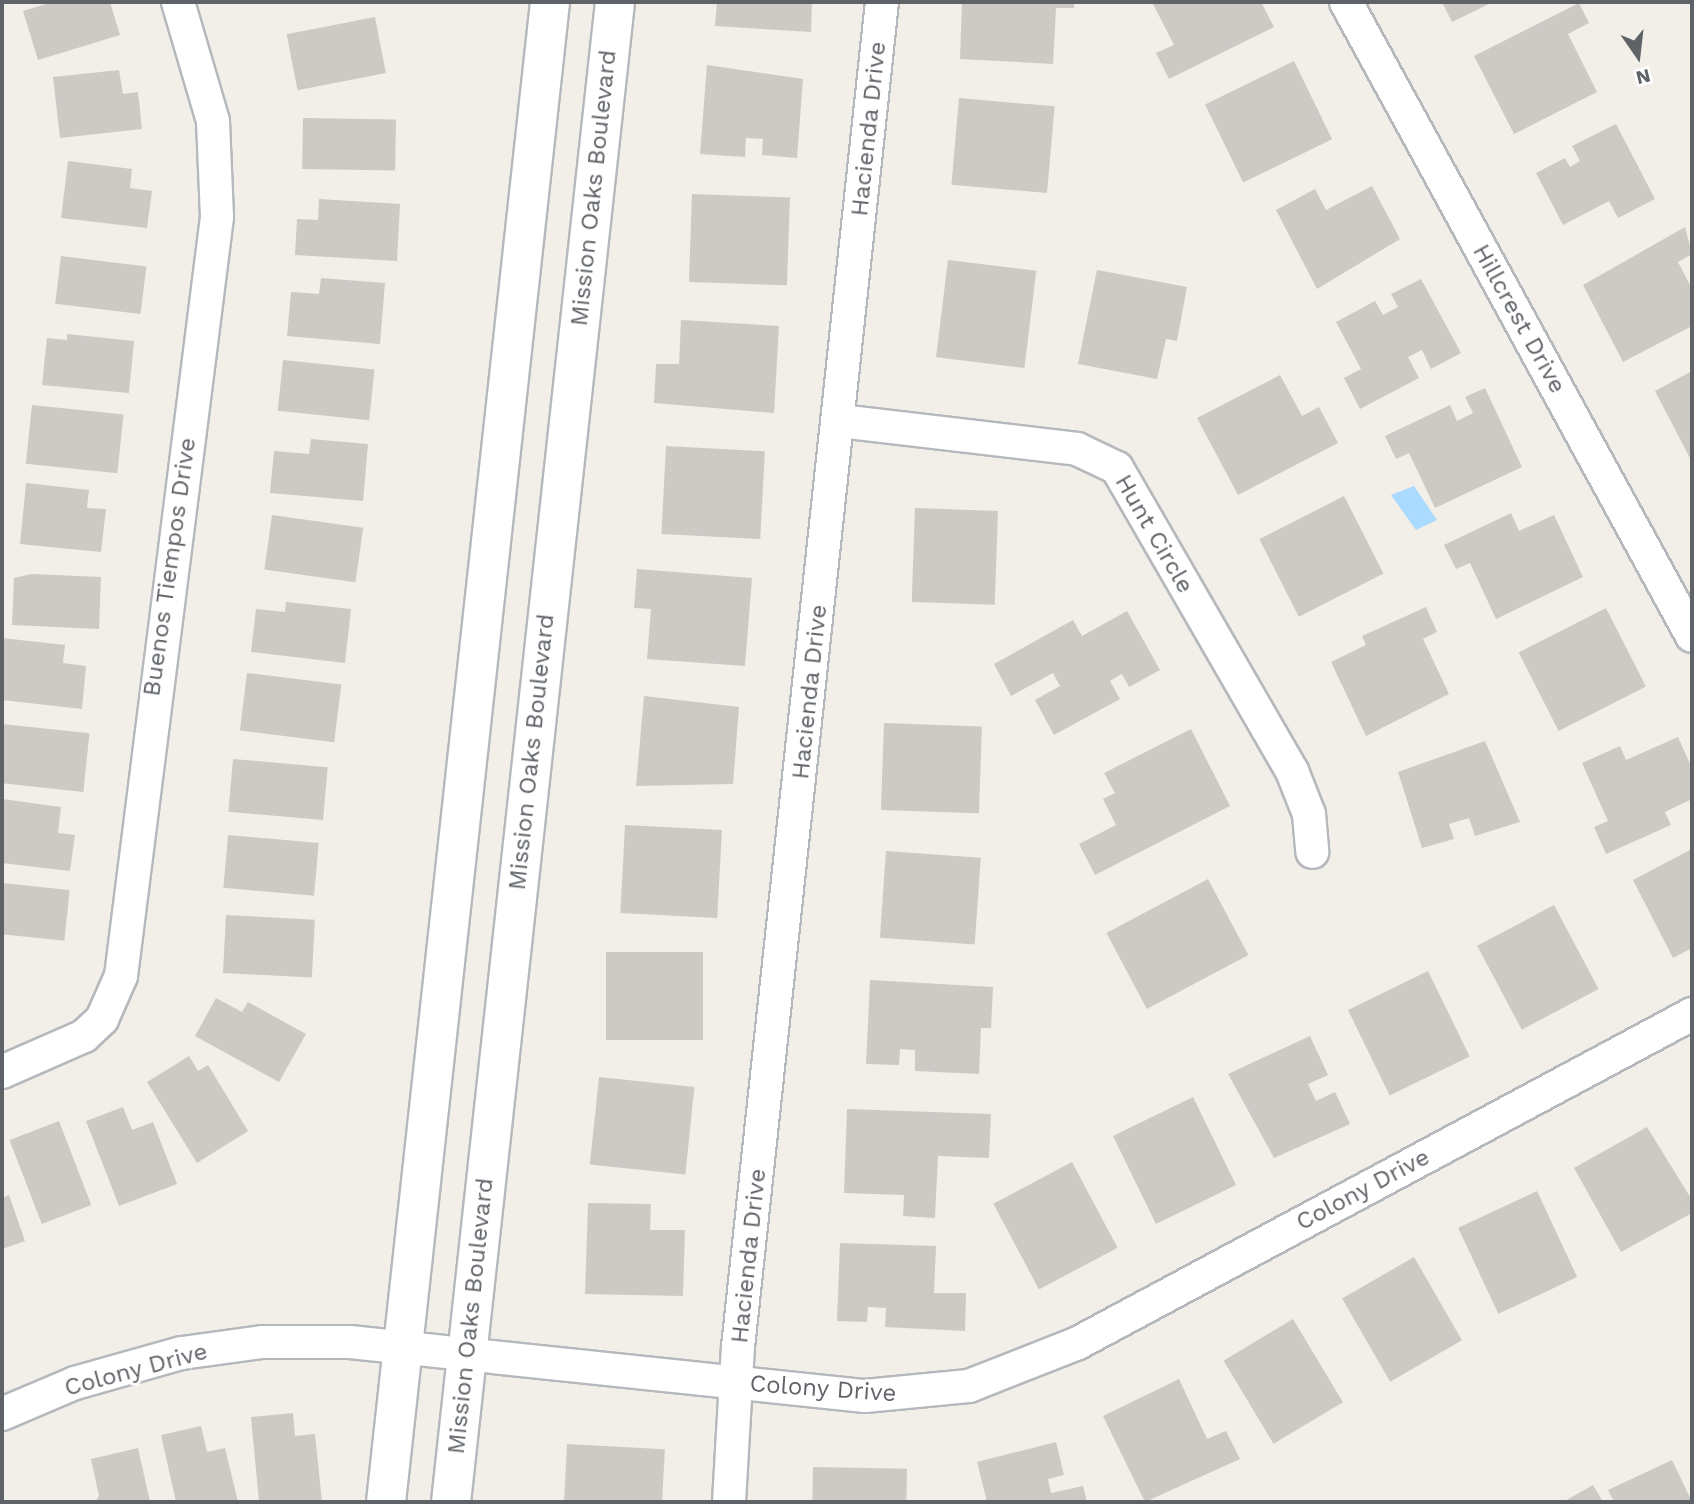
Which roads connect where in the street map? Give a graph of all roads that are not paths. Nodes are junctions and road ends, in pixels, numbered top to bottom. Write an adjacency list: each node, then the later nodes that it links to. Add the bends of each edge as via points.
1 (178, 2): 10 (street, Buenos Tiempos Drive, via 213,121 216,218 121,976 103,1019 84,1036)
2 (550, 2): 11 (main road)
3 (615, 2): 12 (main road, Mission Oaks Boulevard)
4 (882, 2): 6 (street, Hacienda Drive)
5 (1346, 2): 7 (street, Hillcrest Drive)
6 (840, 421): 8 (street, Hunt Circle, via 1077,449 1116,468 1292,771 1309,814); 13 (street, Hacienda Drive)
7 (1692, 636)
8 (1312, 852)
9 (1692, 1014): 13 (street, Colony Drive, via 1015,1371 920,1395 865,1396)
10 (2, 1072)
11 (403, 1348): 12 (street, Colony Drive); 14 (street, Colony Drive, via 262,1342 182,1353 75,1383); 15 (main road)
12 (466, 1355): 13 (street, Colony Drive); 16 (main road, Mission Oaks Boulevard)
13 (736, 1383): 17 (street, Hacienda Drive)
14 (2, 1414)
15 (386, 1502)
16 (451, 1502)
17 (729, 1502)

